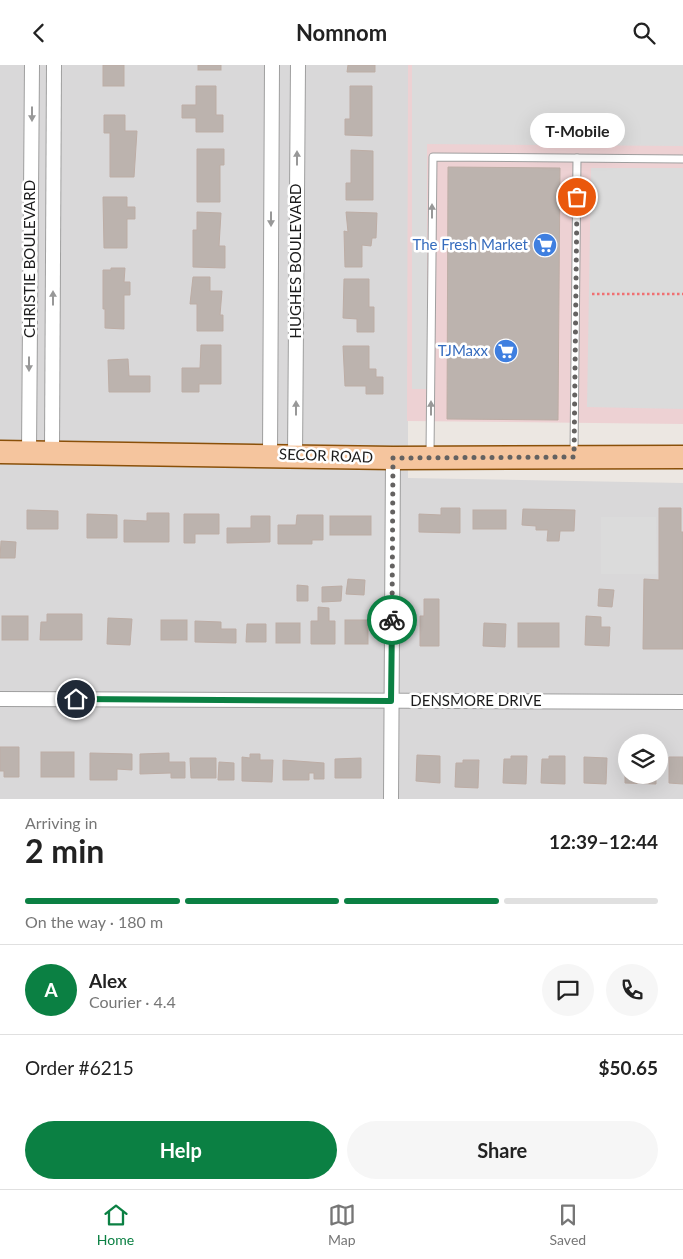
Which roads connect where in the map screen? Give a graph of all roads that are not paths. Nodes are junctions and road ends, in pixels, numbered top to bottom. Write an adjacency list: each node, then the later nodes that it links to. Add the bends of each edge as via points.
1 (32, 65): 8 (street, CHRISTIE BOULEVARD, one-way to 8)
2 (54, 65): 9 (street, CHRISTIE BOULEVARD, one-way to 2)
3 (272, 65): 10 (street, HUGHES BOULEVARD, one-way to 10)
4 (298, 65): 11 (street, HUGHES BOULEVARD, one-way to 4)
5 (577, 159): 6 (lane); 12 (lane, one-way to 5, via 433,157); 13 (lane)
6 (683, 159)
7 (0, 452): 8 (main road, SECOR ROAD)
8 (29, 452): 9 (main road, SECOR ROAD)
9 (52, 452): 10 (main road, SECOR ROAD)
10 (270, 455): 11 (main road, SECOR ROAD)
11 (295, 457): 15 (main road, SECOR ROAD)
12 (430, 457): 13 (main road, SECOR ROAD); 15 (main road, SECOR ROAD)
13 (574, 457): 14 (main road, SECOR ROAD)
14 (683, 457)
15 (393, 458): 17 (street)
16 (0, 699): 17 (street, DENSMORE DRIVE)
17 (391, 701): 18 (street, DENSMORE DRIVE); 19 (street)
18 (683, 702)
19 (391, 799)

